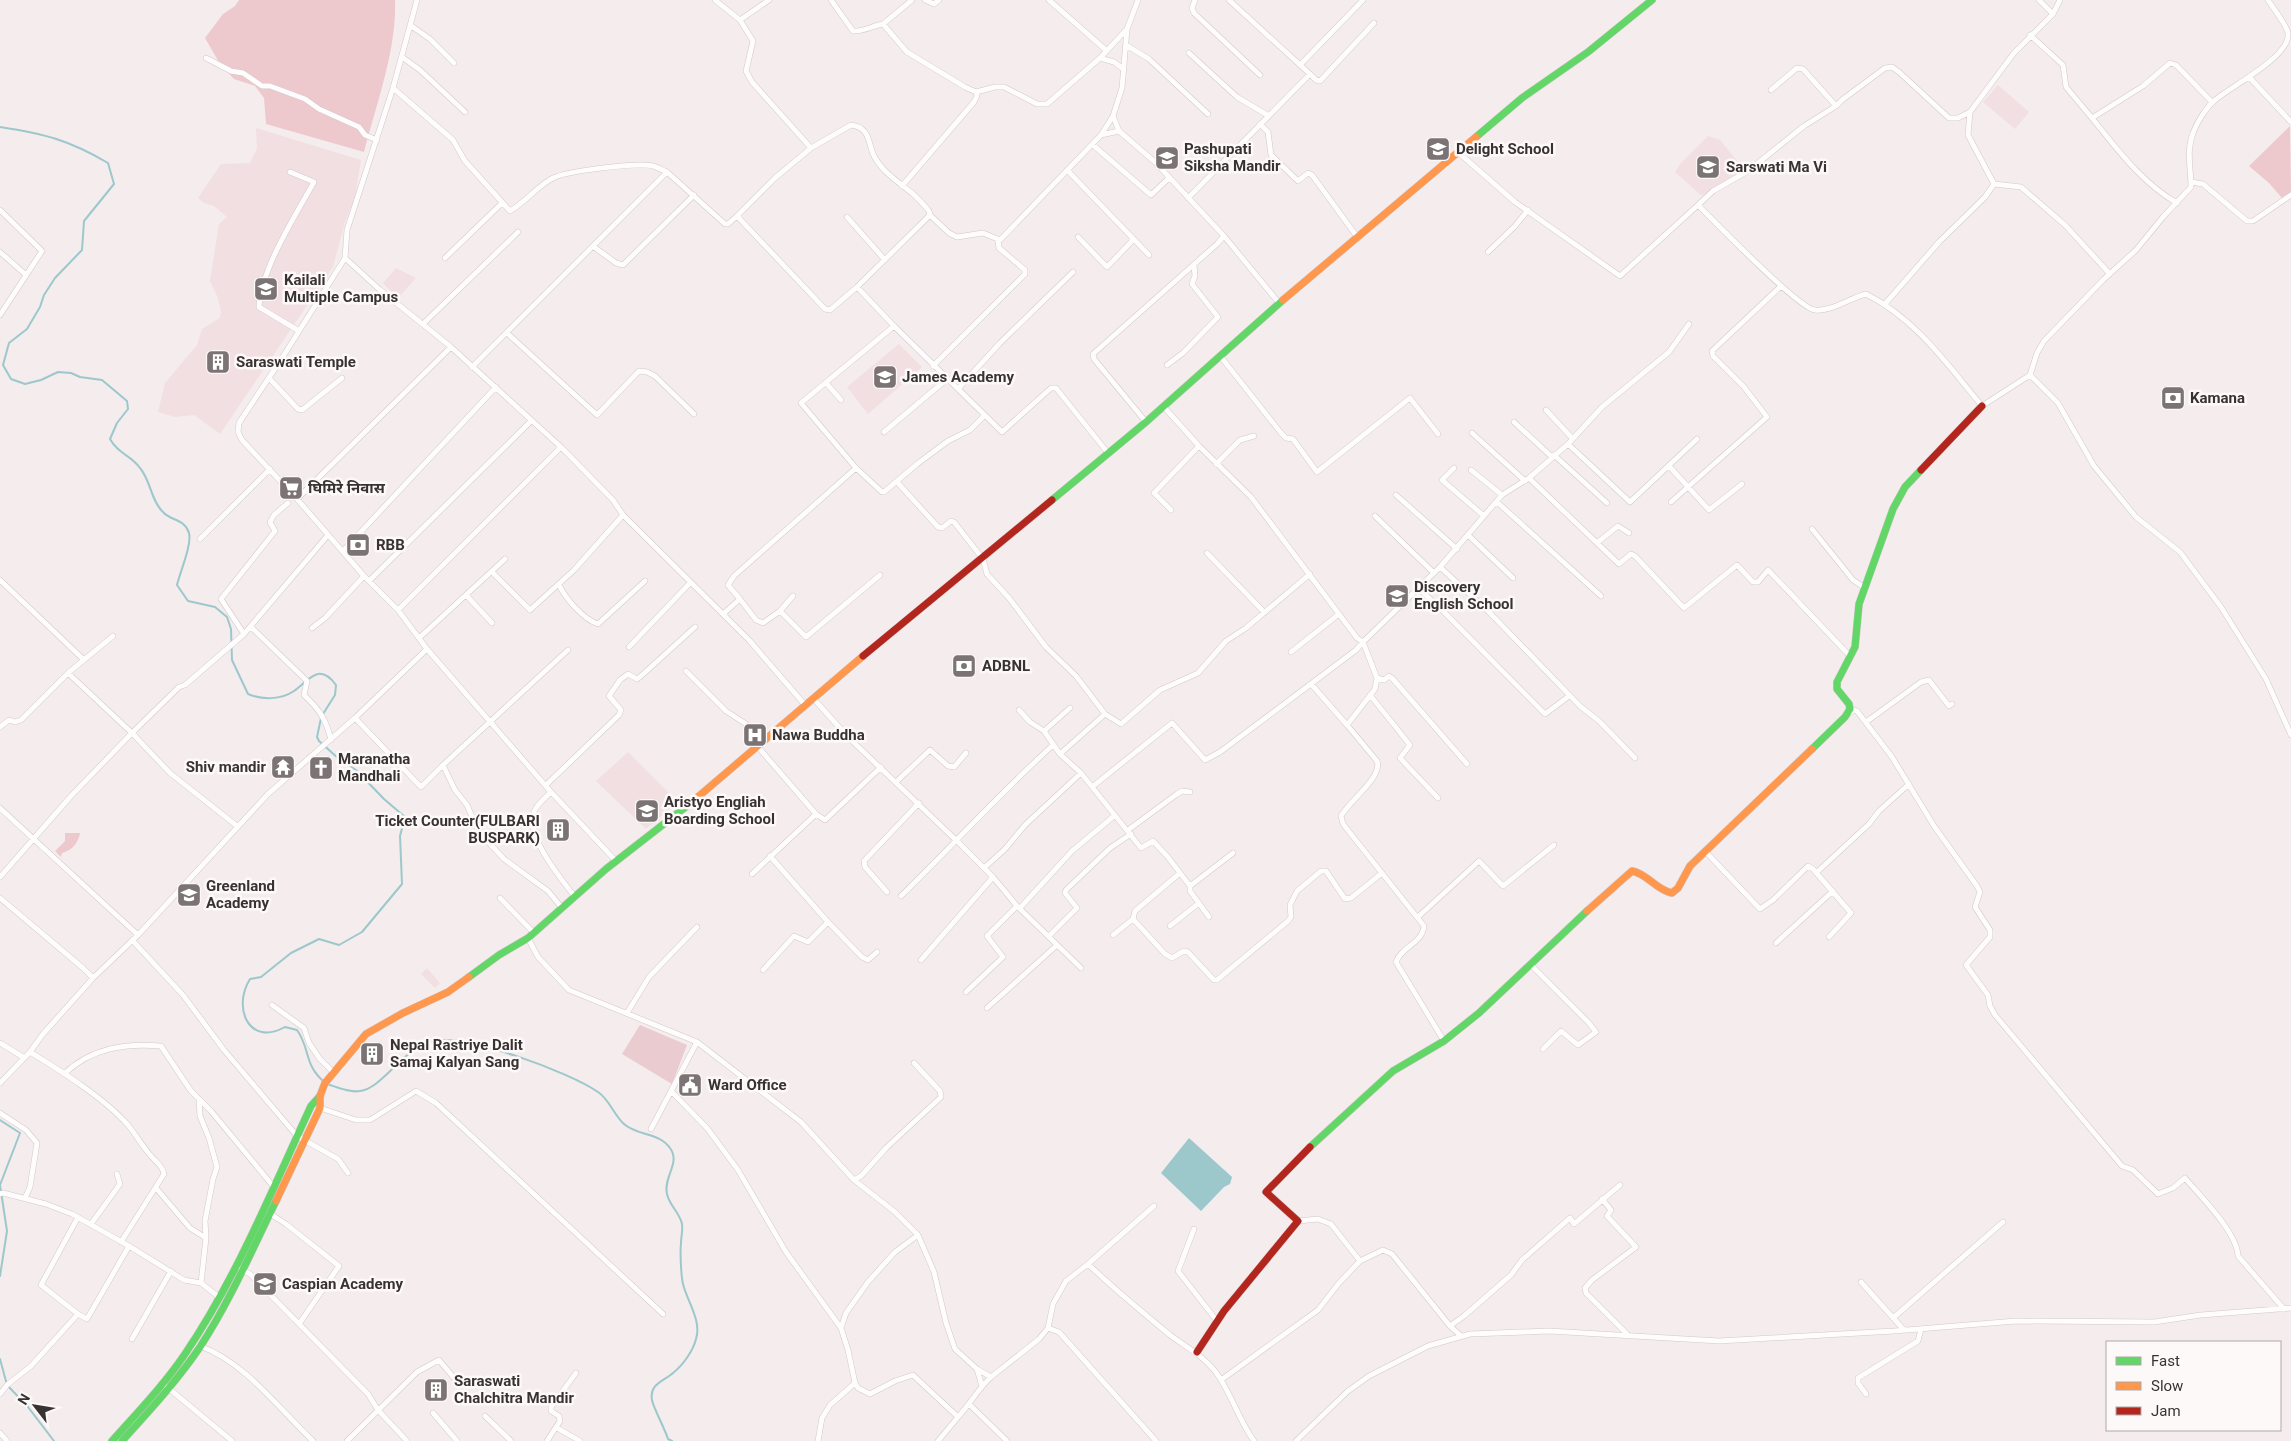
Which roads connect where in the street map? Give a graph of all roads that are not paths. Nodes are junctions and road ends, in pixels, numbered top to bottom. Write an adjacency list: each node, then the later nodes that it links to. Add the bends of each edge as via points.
1 (418, 0): 21 (street)
2 (715, 0): 18 (street)
3 (769, 0): 18 (street)
4 (832, 0): 19 (street, via 853,31 861,32)
5 (912, 0): 19 (street)
6 (925, 0): 7 (street, via 934,4)
7 (939, 0)
8 (1049, 0): 25 (street)
9 (1138, 0): 22 (street)
10 (1196, 0): 34 (street, via 1192,8 1194,13)
11 (1229, 0): 31 (street)
12 (1363, 0): 31 (street)
13 (1652, 0): 54 (main road, via 1588,52 1522,98)
14 (2039, 0): 17 (street)
15 (2060, 0): 17 (street)
16 (2268, 0): 35 (street, via 2288,32 2288,40 2268,64)
17 (2053, 14): 23 (street)
18 (740, 20): 53 (street, via 753,41 746,71 752,82)
19 (883, 24): 38 (street, via 907,52)
20 (1374, 24): 33 (street, via 1320,81)
21 (410, 25): 27 (street); 30 (street)
22 (1127, 30): 24 (street); 25 (street)
23 (2030, 35): 42 (street); 46 (street, via 2062,64 2066,87)
24 (1126, 45): 32 (street); 43 (street, via 1149,59)
25 (1107, 51): 29 (street)
26 (1189, 53): 45 (street, via 1237,97)
27 (402, 57): 36 (street); 41 (street)
28 (206, 58): 51 (street, via 231,71 243,73 262,86 305,99)
29 (1100, 58): 32 (street); 38 (street, via 1047,104 1037,104 1004,87)
30 (454, 63)
31 (1300, 65): 33 (street)
32 (1123, 69): 44 (street, via 1122,88)
33 (1310, 74): 45 (street)
34 (1260, 75)
35 (2250, 78): 39 (street); 47 (street)
36 (393, 88): 51 (street); 65 (street, via 453,140 465,161)
37 (1771, 90): 40 (street, via 1797,68 1803,70)
38 (976, 92): 61 (street, via 974,102)
39 (2212, 102): 46 (street, via 2176,65 2170,64 2143,86); 59 (street, via 2193,133 2188,153)
40 (1836, 106): 42 (street, via 1885,68 1892,67 1949,118); 67 (street, via 1804,126 1748,171 1713,191)
41 (464, 112)
42 (1970, 112): 60 (street, via 1968,136)
43 (1208, 114)
44 (1113, 116): 49 (street); 50 (street)
45 (1269, 116): 48 (street)
46 (2092, 118): 66 (street, via 2136,170)
47 (2291, 122)
48 (1260, 124): 64 (street); 76 (street, via 1268,132 1271,155 1298,181 1308,173 1312,175)
49 (1119, 131): 50 (street); 58 (street)
50 (1102, 135): 52 (street)
51 (377, 140): 83 (street, via 347,230)
52 (1093, 145): 55 (street); 58 (street, via 1151,195)
53 (811, 148): 61 (street, via 851,125 857,126 870,139 874,155 884,170); 71 (street)
54 (1459, 153): 69 (street, via 1514,202); 76 (main road)
55 (1068, 170): 77 (street); 78 (street)
56 (290, 172): 98 (street, via 314,182 260,291 259,307)
57 (667, 172): 62 (street); 65 (street, via 654,166 636,164 578,171 554,177 512,210); 79 (street)
58 (1169, 178): 64 (street)
59 (2191, 182): 63 (street, via 2209,188 2247,221 2253,221); 66 (street)
60 (1994, 184): 88 (street, via 2021,187 2066,225); 93 (street)
61 (902, 186): 70 (street, via 913,193)
62 (694, 195): 71 (street, via 725,224); 79 (street, via 623,265)
63 (2291, 195)
64 (1188, 198): 74 (street)
65 (502, 203): 84 (street)
66 (2177, 203): 88 (street)
67 (1698, 205): 69 (street, via 1620,276); 90 (street)
68 (0, 210): 89 (street, via 42,251)
69 (1528, 210): 81 (street)
70 (930, 214): 77 (street, via 957,237 983,233); 85 (street)
71 (737, 216): 91 (street, via 825,309 830,310)
72 (847, 217): 85 (street)
73 (518, 232): 95 (street)
74 (1224, 236): 86 (street); 92 (street)
75 (1078, 237): 78 (street, via 1107,267)
76 (1358, 238): 92 (main road)
77 (998, 240): 103 (street, via 999,248 1025,270 1025,274)
78 (1134, 240): 82 (street)
79 (594, 247): 99 (street)
80 (0, 252): 89 (street)
81 (1488, 252)
82 (1149, 255)
83 (345, 258): 95 (street); 98 (street)
84 (445, 258)
85 (885, 260): 91 (street)
86 (1194, 265): 104 (street, via 1192,284 1218,317); 119 (street, via 1093,354)
87 (1074, 272): 111 (street, via 1000,343)
88 (2110, 274): 105 (street, via 2044,341)
89 (26, 275): 94 (street)
90 (1780, 286): 93 (street, via 1806,308 1815,310 1866,294); 141 (street, via 1712,351 1767,417)
91 (857, 287): 97 (street)
92 (1279, 303): 101 (main road)
93 (1885, 304): 113 (street, via 1913,325)
94 (0, 315)
95 (424, 324): 100 (street)
96 (1689, 324): 125 (street, via 1669,352 1602,407)
97 (894, 326): 103 (street); 109 (street)
98 (299, 330): 106 (street)
99 (508, 333): 102 (street); 116 (street, via 597,415 639,371 655,376)
100 (451, 347): 102 (street); 144 (street)
101 (1221, 357): 114 (main road); 123 (street, via 1281,433 1286,438 1293,438 1317,472 1410,398)
102 (472, 366): 110 (street)
103 (933, 366): 108 (street)
104 (1167, 366)
105 (2030, 375): 113 (street); 221 (street, via 2058,403 2094,466 2136,517 2180,552 2221,607 2266,679)
106 (269, 378): 107 (street, via 302,410); 136 (street, via 239,423 238,432)
107 (342, 378)
108 (947, 379): 111 (street); 121 (street)
109 (827, 384): 112 (street); 134 (street, via 802,405)
110 (496, 388): 118 (street); 160 (street)
111 (958, 389): 117 (street)
112 (841, 400)
113 (1982, 406): 177 (main road, via 1905,487 1893,508)
114 (1164, 407): 119 (main road); 128 (street)
115 (1546, 410): 125 (street)
116 (694, 414)
117 (984, 416): 130 (street, via 1002,432 1051,388 1056,388); 139 (street, via 970,430 948,441)
118 (530, 420): 129 (street); 172 (street)
119 (1146, 422): 130 (main road)
120 (1514, 422): 131 (street)
121 (884, 432)
122 (1472, 433): 138 (street)
123 (1438, 434)
124 (1254, 436): 132 (street, via 1240,440)
125 (1573, 439): 127 (street)
126 (1697, 439): 133 (street)
127 (1568, 444): 131 (street); 133 (street, via 1630,502)
128 (1199, 446): 132 (street); 149 (street, via 1154,493)
129 (561, 447): 150 (street, via 613,500); 182 (street)
130 (1108, 453): 163 (main road)
131 (1553, 456): 138 (street); 148 (street)
132 (1216, 464): 167 (street, via 1251,496)
133 (1669, 466): 141 (street)
134 (856, 468): 139 (street, via 882,492); 181 (street, via 734,576 728,585)
135 (1454, 468): 152 (street, via 1442,480)
136 (270, 469): 144 (street); 157 (street)
137 (1471, 470): 143 (street)
138 (1527, 479): 143 (street); 158 (street)
139 (897, 482): 163 (street, via 938,527 954,522)
140 (1742, 484): 141 (street, via 1709,510)
141 (1687, 487): 146 (street)
142 (1396, 495): 159 (street)
143 (1502, 495): 145 (street)
144 (297, 499): 155 (street)
145 (1497, 502): 152 (street); 180 (street)
146 (1671, 502)
147 (288, 503): 191 (street, via 270,522 276,531 221,599)
148 (1607, 503)
149 (1171, 510)
150 (623, 515): 174 (street); 175 (street)
151 (1375, 516): 166 (street)
152 (1484, 516): 156 (street)
153 (1812, 529): 177 (street, via 1853,580)
154 (1629, 532): 158 (street, via 1618,526)
155 (328, 534): 160 (street); 188 (street)
156 (1468, 535): 159 (street); 170 (street)
157 (200, 539)
158 (1598, 542): 199 (street, via 1619,564 1631,554 1635,556 1684,608 1737,566 1753,582 1758,582 1768,570)
159 (1457, 549): 164 (street)
160 (343, 551): 169 (street)
161 (1207, 553): 184 (street)
162 (505, 559): 165 (street)
163 (983, 559): 207 (main road); 212 (street, via 987,574)
164 (1440, 567): 166 (street); 206 (street, via 1489,612)
165 (492, 572): 175 (street, via 530,610); 178 (street)
166 (1434, 573): 176 (street)
167 (1310, 574): 184 (street); 186 (street)
168 (880, 575): 183 (street, via 806,637)
169 (364, 576): 172 (street); 190 (street)
170 (1513, 578)
171 (0, 580): 200 (street)
172 (369, 581): 182 (street)
173 (645, 581): 175 (street, via 598,624 563,594)
174 (690, 583): 185 (street); 195 (street)
175 (559, 585)
176 (1418, 588): 194 (street); 206 (street, via 1545,714)
177 (1865, 588): 199 (main road, via 1859,604 1857,639)
178 (466, 595): 187 (street); 193 (street)
179 (794, 596): 183 (street)
180 (1601, 596)
181 (740, 600): 183 (street, via 756,620 763,623); 185 (street)
182 (398, 610): 193 (street)
183 (780, 611)
184 (1264, 612): 212 (street, via 1226,642 1198,674 1160,690 1125,722 1121,724)
185 (723, 614): 209 (street)
186 (1339, 614): 194 (street); 198 (street)
187 (492, 623)
188 (251, 627): 191 (street); 222 (street, via 307,680 304,695 320,710)
189 (695, 627): 234 (street, via 637,679 628,674 620,680 609,696 621,710 619,715)
190 (312, 628)
191 (244, 634): 220 (street, via 179,687)
192 (113, 636): 200 (street)
193 (419, 638): 196 (street)
194 (1362, 642): 203 (street); 204 (street)
195 (629, 647)
196 (427, 649): 214 (street); 215 (street)
197 (568, 650): 215 (street)
198 (1291, 652)
199 (1850, 656): 213 (main road, via 1837,682 1837,689 1850,704)
200 (83, 659): 202 (street)
201 (686, 672): 223 (street, via 726,711 746,724)
202 (68, 673): 218 (street, via 21,720 9,720); 220 (street)
203 (1377, 678): 205 (street); 229 (street, via 1384,680 1390,676)
204 (1312, 685): 217 (street); 235 (street, via 1210,759 1201,757 1172,723)
205 (1370, 695): 217 (street); 238 (street, via 1410,745 1400,758)
206 (1569, 696): 227 (street)
207 (813, 698): 209 (main road); 230 (street)
208 (1952, 704): 216 (street, via 1949,706 1929,680 1921,682)
209 (805, 705): 223 (main road)
210 (1070, 708): 219 (street)
211 (1019, 710): 219 (street)
212 (1105, 714): 226 (street)
213 (1845, 717): 216 (street, via 1854,710); 248 (main road)
214 (355, 718): 222 (street); 228 (street, via 421,787)
215 (490, 722): 228 (street); 234 (street)
216 (1866, 722): 233 (street)
217 (1347, 725): 254 (street, via 1379,767 1377,775 1346,806 1341,816 1343,824)
218 (0, 727)
219 (1044, 731): 224 (street)
220 (132, 734): 243 (street, via 170,773); 245 (street, via 71,796)
221 (2291, 735)
222 (331, 740): 243 (street, via 268,794)
223 (761, 744): 241 (street); 251 (main road, via 681,812)
224 (1053, 745): 226 (street); 246 (street)
225 (966, 753): 232 (street, via 954,767 948,766 930,750)
226 (1060, 754): 231 (street)
227 (1636, 758)
228 (443, 764): 268 (street, via 476,826 490,844 504,860 548,891)
229 (1467, 764)
230 (880, 767): 232 (street); 241 (street, via 824,820)
231 (1081, 773): 235 (street); 252 (street)
232 (897, 781): 239 (street)
233 (1909, 784): 255 (street); 338 (street, via 1980,892 1975,907 1990,930 1990,936 1966,965 1988,995 1995,1015 2122,1166 2133,1170 2158,1194 2185,1178 2227,1230 2238,1247 2238,1256)
234 (546, 785): 236 (street)
235 (1092, 787): 242 (street)
236 (551, 792): 251 (street); 263 (street, via 534,812 532,825 551,865)
237 (1190, 792): 244 (street, via 1177,794)
238 (1438, 798)
239 (919, 803): 246 (street); 261 (street, via 864,861 865,867)
240 (0, 808): 245 (street)
241 (816, 814): 250 (street)
242 (1114, 816): 244 (street); 267 (street, via 1072,851)
243 (237, 826): 275 (street)
244 (1129, 832): 253 (street, via 1142,848 1153,841); 278 (street, via 1066,890 1076,908)
245 (34, 840): 257 (street); 275 (street)
246 (957, 841): 252 (street); 262 (street)
247 (1554, 845): 269 (street, via 1503,886 1479,862)
248 (1706, 851): 255 (street, via 1760,909 1808,866); 285 (main road, via 1690,866 1672,893 1665,892 1644,874 1632,871)
249 (1233, 854): 259 (street)
250 (770, 856): 256 (street); 272 (street)
251 (616, 861): 263 (main road)
252 (984, 868): 258 (street)
253 (1180, 873): 259 (street); 271 (street, via 1135,910)
254 (1382, 873): 269 (street); 271 (street, via 1345,899 1326,871 1321,871 1297,891 1290,905 1291,918 1217,980 1188,952 1184,950 1172,958 1165,954)
255 (1816, 873): 260 (street)
256 (752, 874)
257 (0, 877)
258 (993, 877): 267 (street); 284 (street)
259 (1190, 886): 266 (street)
260 (1833, 891): 279 (street, via 1851,914); 281 (street)
261 (887, 892)
262 (901, 896)
263 (575, 897): 268 (main road)
264 (0, 898): 288 (street)
265 (500, 898): 277 (street)
266 (1199, 903): 270 (street); 273 (street)
267 (1019, 907): 278 (street); 289 (street, via 987,936 1003,957)
268 (562, 908): 277 (main road)
269 (1419, 916): 293 (street, via 1424,933 1396,962)
270 (1209, 917)
271 (1133, 919): 276 (street)
272 (828, 922): 283 (street, via 865,959); 287 (street, via 808,942 794,936)
273 (1170, 926)
274 (697, 927): 292 (street, via 649,977)
275 (138, 935): 280 (street)
276 (1113, 935)
277 (531, 936): 292 (street, via 538,957 569,990); 300 (main road, via 448,992 366,1034)
278 (1050, 936): 282 (street)
279 (1829, 936)
280 (132, 940): 288 (street); 309 (street, via 183,995 224,1050)
281 (1776, 943)
282 (1057, 945): 286 (street); 291 (street)
283 (877, 952)
284 (921, 960)
285 (1531, 965): 293 (main road); 296 (street, via 1596,1032 1578,1045 1561,1031)
286 (1081, 968)
287 (764, 970)
288 (93, 978): 297 (street)
289 (966, 992)
290 (272, 1005): 300 (street, via 304,1028 309,1044)
291 (987, 1008)
292 (627, 1013): 294 (street)
293 (1444, 1041): 322 (main road, via 1393,1071 1316,1140 1266,1192)
294 (697, 1042): 303 (street); 312 (street, via 791,1113)
295 (0, 1043): 298 (street)
296 (1543, 1049)
297 (30, 1052): 298 (street); 301 (street)
298 (23, 1057): 302 (street)
299 (914, 1063): 312 (street, via 940,1091 941,1097)
300 (333, 1072): 304 (main road)
301 (64, 1074): 305 (street, via 76,1062 97,1051 142,1044 161,1046); 315 (street, via 127,1125 164,1169)
302 (0, 1082)
303 (671, 1091): 308 (street); 345 (street, via 707,1128 738,1170 786,1252)
304 (320, 1096): 306 (main road); 309 (main road, via 314,1101)
305 (199, 1098): 314 (street); 327 (street, via 200,1116 217,1168 205,1221)
306 (320, 1108): 309 (main road); 340 (street, via 356,1120 370,1120 416,1091 436,1102)
307 (0, 1113): 317 (street, via 26,1130 37,1142)
308 (651, 1129)
309 (301, 1138): 310 (street, via 338,1159); 314 (main road); 320 (main road)
310 (348, 1173)
311 (118, 1174): 324 (street, via 120,1184)
312 (854, 1180): 326 (street)
313 (1620, 1185): 318 (street)
314 (273, 1186): 332 (main road)
315 (156, 1188): 327 (street, via 190,1228); 328 (street)
316 (0, 1194): 317 (street)
317 (25, 1198): 321 (street, via 72,1214)
318 (1602, 1199): 344 (street, via 1574,1224 1570,1218 1522,1260 1511,1275); 349 (street, via 1611,1210 1607,1216 1636,1247 1585,1288 1586,1293)
319 (1154, 1206): 331 (street)
320 (269, 1213): 332 (main road); 343 (street, via 340,1266)
321 (77, 1219): 324 (street); 339 (street, via 41,1285)
322 (1298, 1221): 330 (street, via 1325,1220); 342 (main road)
323 (2003, 1222): 341 (street)
324 (91, 1224): 328 (street)
325 (1194, 1229): 342 (street, via 1178,1271)
326 (918, 1235): 345 (street, via 895,1252 868,1282 846,1312); 354 (street, via 934,1272 955,1349)
327 (206, 1238): 335 (street)
328 (121, 1242): 329 (street)
329 (130, 1246): 333 (street); 339 (street, via 87,1319)
330 (1360, 1261): 344 (street, via 1383,1250 1392,1254); 357 (street, via 1318,1310)
331 (1088, 1264): 346 (street, via 1066,1281 1053,1304); 353 (street, via 1171,1335)
332 (239, 1268): 336 (main road); 343 (street, via 250,1274); 352 (main road)
333 (170, 1270): 335 (street, via 184,1280); 351 (street)
334 (1861, 1282): 341 (street)
335 (200, 1283): 336 (street)
336 (219, 1297): 360 (main road)
337 (2291, 1308): 338 (street)
338 (2284, 1309): 347 (street, via 2154,1322 2016,1321)
339 (78, 1314): 362 (street, via 31,1366)
340 (663, 1314)
341 (1893, 1318): 348 (street)
342 (1217, 1321): 353 (main road)
343 (299, 1324): 365 (street, via 368,1394)
344 (1450, 1326): 350 (street)
345 (841, 1328): 358 (street)
346 (1048, 1328): 356 (street); 385 (street, via 1059,1332)
347 (1921, 1329): 348 (street); 363 (street, via 1918,1341 1858,1378)
348 (1904, 1330): 349 (street, via 1719,1341)
349 (1627, 1334): 350 (street, via 1549,1331)
350 (1461, 1336): 387 (street, via 1428,1346 1369,1376 1348,1391)
351 (132, 1339)
352 (200, 1346): 360 (main road); 376 (street, via 217,1352 236,1366)
353 (1197, 1352): 357 (street)
354 (977, 1369): 356 (street); 361 (street)
355 (576, 1373): 369 (street, via 551,1407 551,1411 560,1418)
356 (992, 1377): 361 (street)
357 (1221, 1380): 386 (street)
358 (855, 1383): 368 (street, via 870,1394 913,1375); 382 (street, via 830,1405 822,1418)
359 (459, 1384): 365 (street, via 439,1360 418,1372)
360 (166, 1386): 373 (main road); 374 (main road); 375 (street)
361 (982, 1386): 364 (street)
362 (0, 1394)
363 (1866, 1394)
364 (970, 1405): 368 (street); 384 (street)
365 (378, 1410): 371 (street); 377 (street)
366 (433, 1413): 378 (street)
367 (485, 1416): 379 (street)
368 (958, 1417): 383 (street)
369 (557, 1428): 380 (street); 381 (street)
370 (0, 1433): 372 (street)
371 (349, 1440)
372 (7, 1441)
373 (112, 1441)
374 (122, 1441)
375 (232, 1441)
376 (313, 1441)
377 (407, 1441)
378 (457, 1441)
379 (511, 1441)
380 (547, 1441)
381 (580, 1441)
382 (818, 1441)
383 (938, 1441)
384 (1007, 1441)
385 (1156, 1441)
386 (1254, 1441)
387 (1296, 1441)

